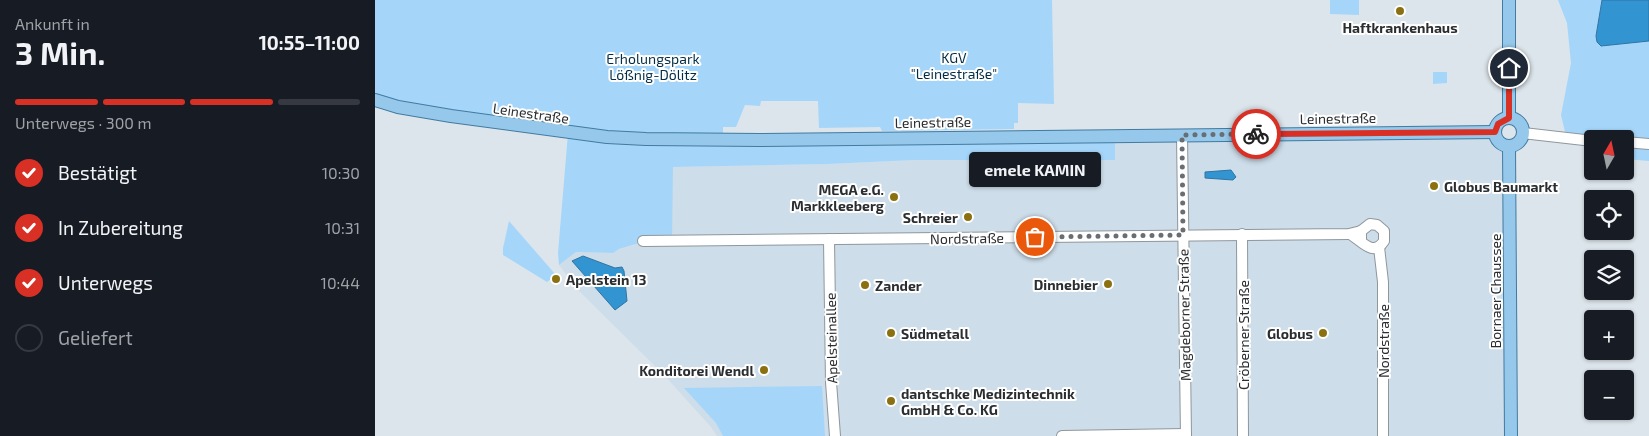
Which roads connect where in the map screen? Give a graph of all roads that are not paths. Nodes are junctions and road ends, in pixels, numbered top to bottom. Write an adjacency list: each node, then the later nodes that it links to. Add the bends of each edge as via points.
1 (1509, 0): 3 (main road)
2 (375, 100): 6 (main road, Leinestraße, via 472,120 636,139)
3 (1509, 118): 4 (main road, via 1498,124); 5 (main road, via 1518,122)
4 (1495, 132): 6 (main road, Leinestraße); 10 (main road, via 1500,142)
5 (1523, 133): 7 (street); 10 (main road, via 1517,143)
6 (1182, 135): 12 (street, Magdeborner Straße)
7 (1584, 139)
8 (1634, 143): 9 (street)
9 (1649, 144)
10 (1509, 146): 22 (main road, Bornaer Chaussee)
11 (1242, 234): 12 (street, Nordstraße); 13 (street, Nordstraße); 20 (street, Cröberner Straße)
12 (1183, 235): 14 (street, Nordstraße); 17 (street, Magdeborner Straße)
13 (1361, 236): 16 (street, Nordstraße, via 1368,248); 16 (street, Nordstraße, via 1370,224 1380,226 1385,237)
14 (829, 239): 15 (street, Nordstraße); 18 (street, Apelsteinallee)
15 (643, 242)
16 (1379, 247): 21 (street, Nordstraße, via 1383,282)
17 (1185, 435): 19 (street)
18 (835, 436)
19 (1062, 436)
20 (1243, 436)
21 (1383, 436)
22 (1511, 436)

